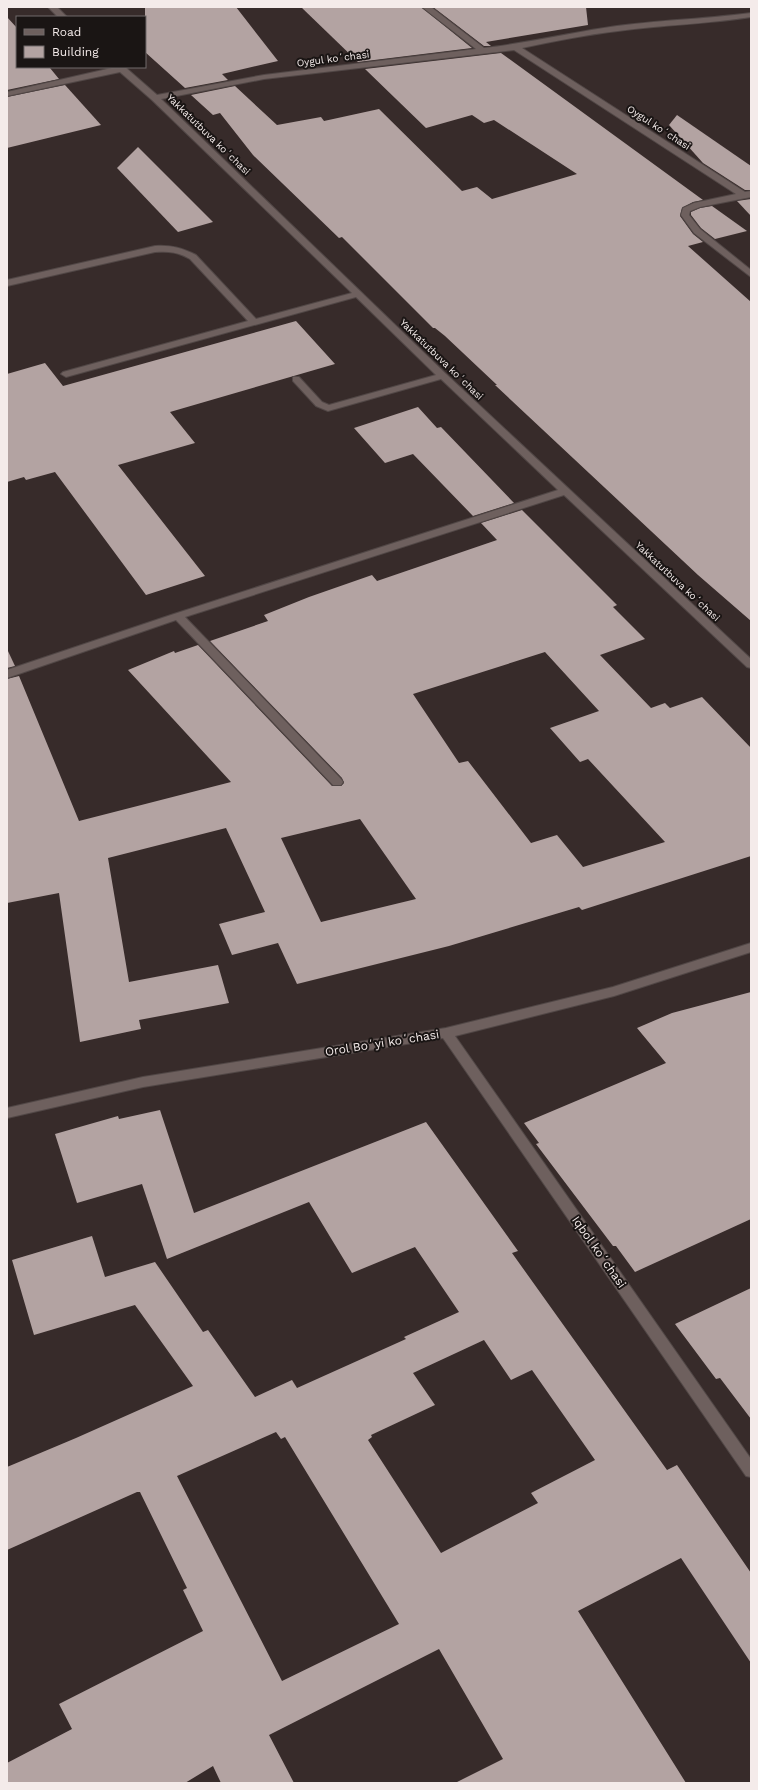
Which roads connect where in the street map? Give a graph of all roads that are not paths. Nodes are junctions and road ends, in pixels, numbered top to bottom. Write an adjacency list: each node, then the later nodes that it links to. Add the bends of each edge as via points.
1 (52, 7): 4 (street)
2 (426, 7): 6 (street)
3 (751, 15): 5 (street, Oygul koʻchasi, via 711,21 619,28)
4 (63, 16)
5 (515, 47): 6 (street, Oygul koʻchasi); 10 (street, Oygul koʻchasi)
6 (483, 51): 9 (street, Oygul koʻchasi, via 264,77)
7 (120, 68): 8 (street); 9 (street, Yakkatutbuva koʻchasi)
8 (7, 94)
9 (155, 98): 13 (street, Yakkatutbuva koʻchasi)
10 (747, 195): 11 (street, via 697,205 686,210 685,215 697,231)
11 (751, 274)
12 (7, 283): 14 (street, via 135,252 169,248 193,257)
13 (358, 294): 14 (street); 16 (street, Yakkatutbuva koʻchasi)
14 (254, 322): 15 (street)
15 (66, 374)
16 (443, 376): 17 (street, via 328,408 319,404); 18 (street, Yakkatutbuva koʻchasi)
17 (296, 379)
18 (565, 491): 19 (street); 20 (street, Yakkatutbuva koʻchasi)
19 (178, 616): 21 (street); 22 (street)
20 (751, 665)
21 (7, 674)
22 (337, 782)
23 (751, 947): 24 (street, Orol Boʻyi koʻchasi, via 614,991)
24 (446, 1033): 25 (street, Orol Boʻyi koʻchasi, via 143,1082); 26 (street, Iqbol koʻchasi)
25 (7, 1113)
26 (751, 1471)

